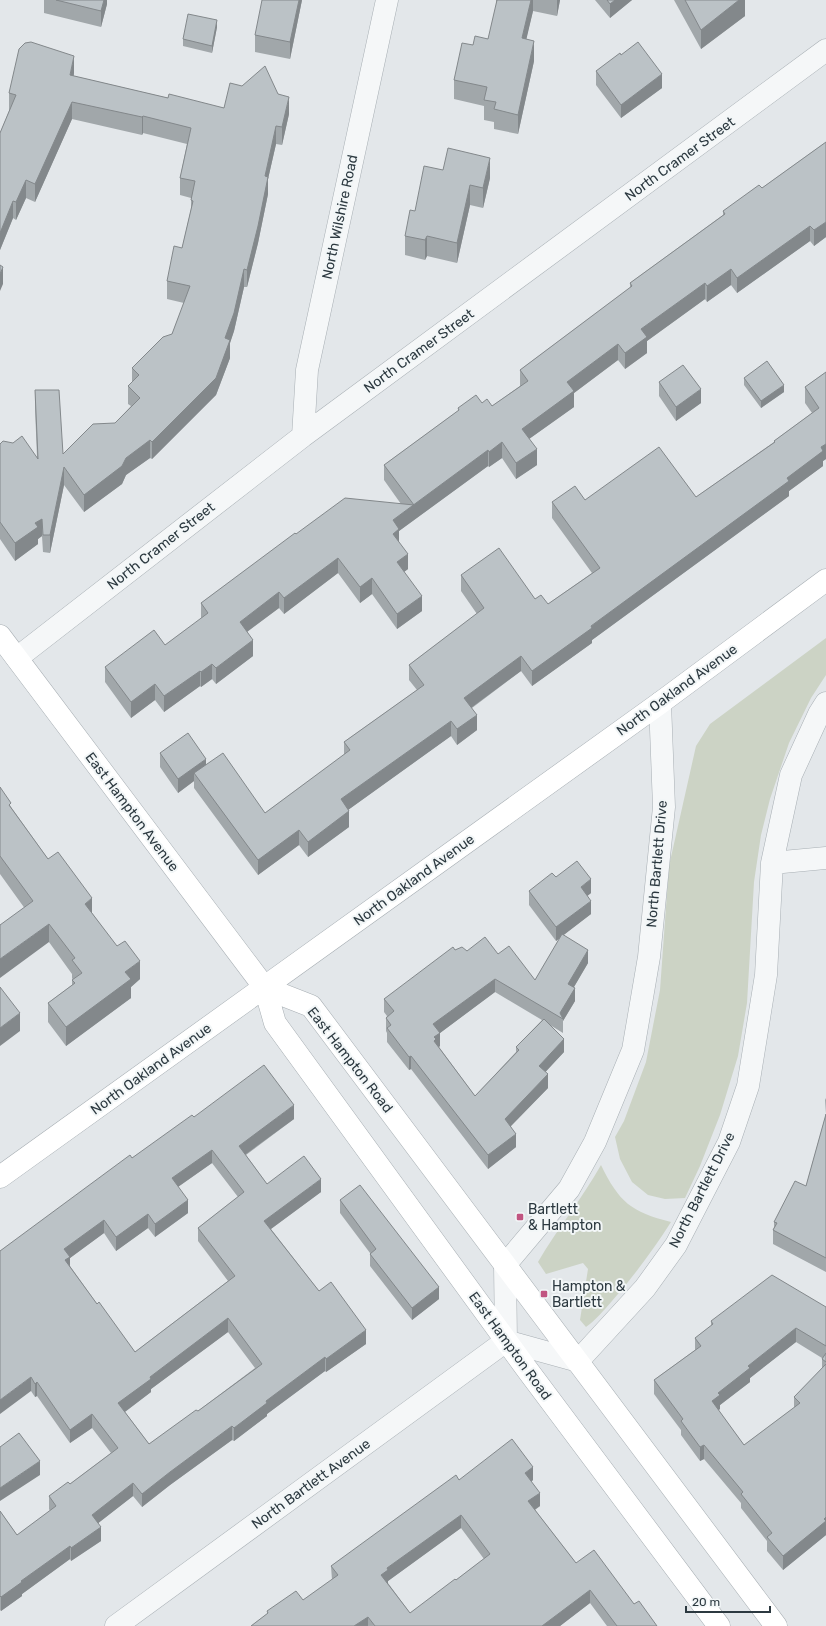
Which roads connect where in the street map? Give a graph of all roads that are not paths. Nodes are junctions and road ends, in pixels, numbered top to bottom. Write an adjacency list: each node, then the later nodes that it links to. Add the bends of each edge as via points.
1 (387, 0): 3 (street, North Wilshire Road, via 307,370)
2 (826, 50): 3 (street, North Cramer Street)
3 (303, 436): 6 (street, North Cramer Street)
4 (826, 580): 8 (main road, North Oakland Avenue)
5 (0, 636): 6 (main road, East Hampton Avenue)
6 (17, 658): 11 (main road, East Hampton Avenue)
7 (826, 703): 10 (street, North Bartlett Drive, via 791,775)
8 (660, 704): 11 (main road, North Oakland Avenue); 13 (street, North Bartlett Drive, via 664,807 649,957 633,1050 595,1142 569,1189)
9 (826, 858): 10 (street)
10 (772, 862): 15 (street, North Bartlett Drive, via 766,975 748,1086 729,1142 676,1245 645,1288)
11 (265, 988): 12 (main road, North Oakland Avenue); 13 (main road, East Hampton Road, via 311,1006); 14 (main road, East Hampton Road, via 275,1023)
12 (0, 1177)
13 (505, 1265): 14 (street); 15 (main road, East Hampton Road)
14 (506, 1341): 15 (street); 16 (street, North Bartlett Avenue); 17 (main road, East Hampton Road)
15 (578, 1361): 18 (main road, East Hampton Road)
16 (116, 1626)
17 (719, 1626)
18 (776, 1626)

